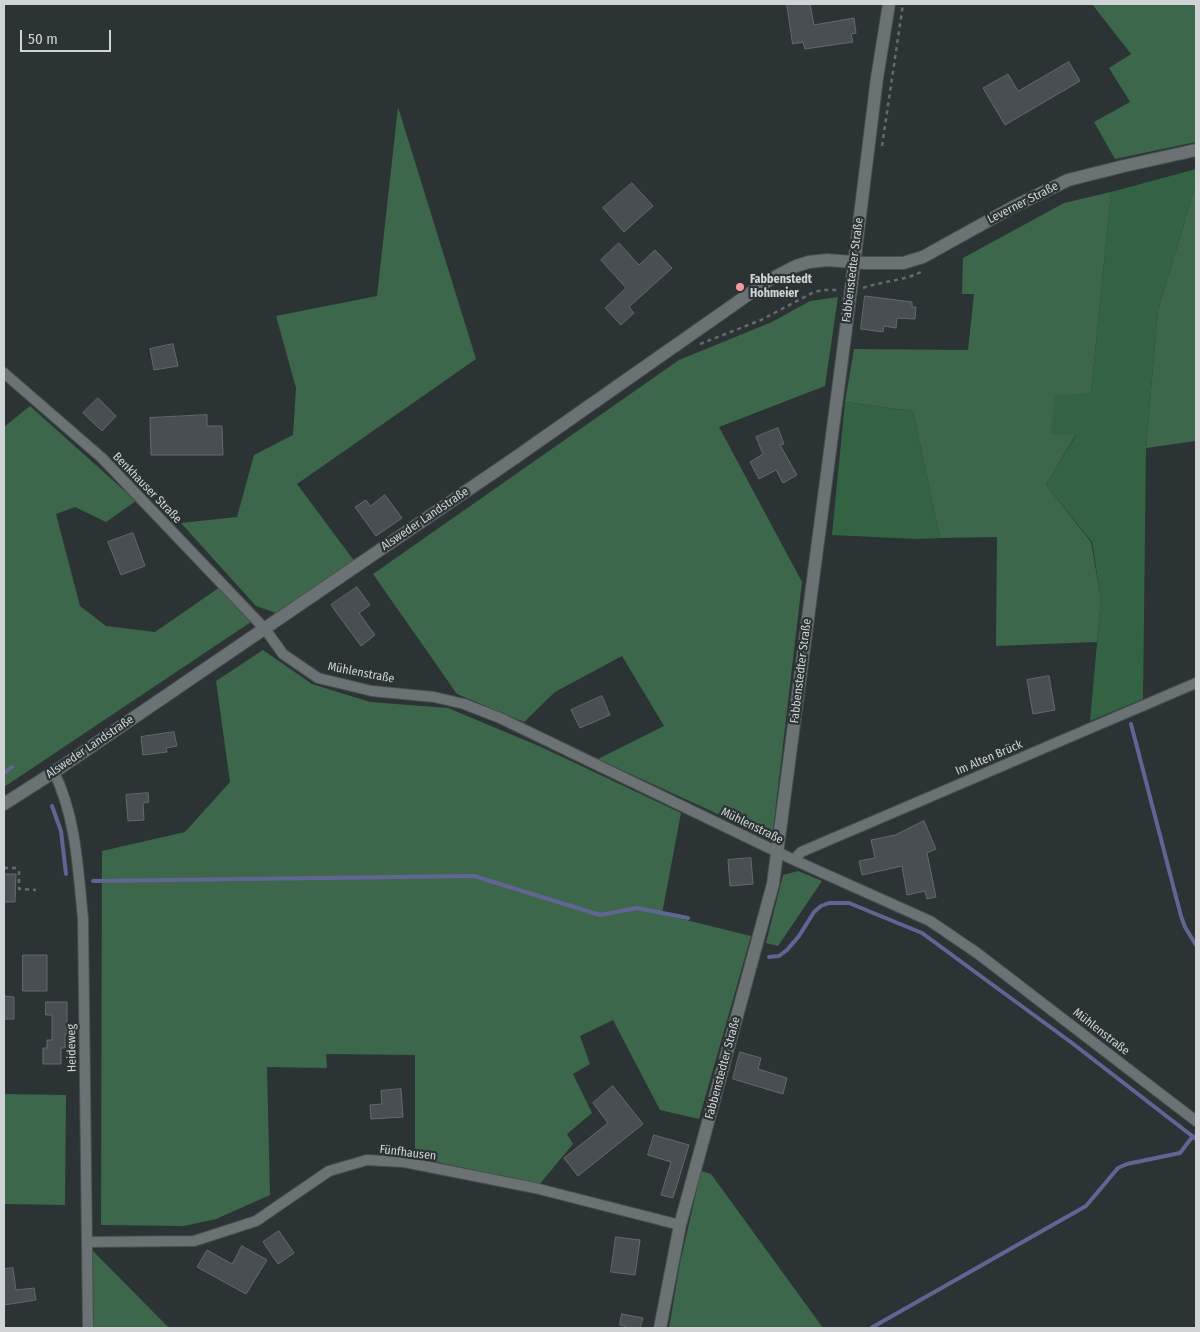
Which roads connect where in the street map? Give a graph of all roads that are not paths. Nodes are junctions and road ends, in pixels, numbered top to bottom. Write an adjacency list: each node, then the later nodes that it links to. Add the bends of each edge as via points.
1 (889, 4): 3 (street, Fabbenstedter Straße, via 876,78)
2 (1196, 150): 3 (street, Leverner Straße, via 1068,180 923,257 903,262)
3 (854, 262): 5 (street, Alsweder Landstraße, via 809,262 769,280); 9 (street, Fabbenstedter Straße)
4 (4, 373): 5 (street, Benkhauser Straße, via 102,458)
5 (265, 629): 7 (street, Alsweder Landstraße); 9 (street, Mühlenstraße, via 283,654 318,678 372,691 434,697 464,704 500,718)
6 (1196, 683): 10 (street, Im Alten Brück, via 801,852)
7 (54, 772): 8 (street, Alsweder Landstraße); 13 (street, Heideweg, via 67,802 83,919)
8 (4, 804)
9 (778, 853): 10 (street, Mühlenstraße); 12 (street, Fabbenstedter Straße, via 768,903)
10 (794, 860): 11 (street, Mühlenstraße, via 930,921 977,953)
11 (1193, 1119)
12 (680, 1225): 13 (street, Fünfhausen, via 535,1188 404,1162 367,1160 328,1171 256,1221 194,1241); 15 (street, Fabbenstedter Straße)
13 (87, 1242): 14 (street, Heideweg)
14 (88, 1328)
15 (660, 1328)

